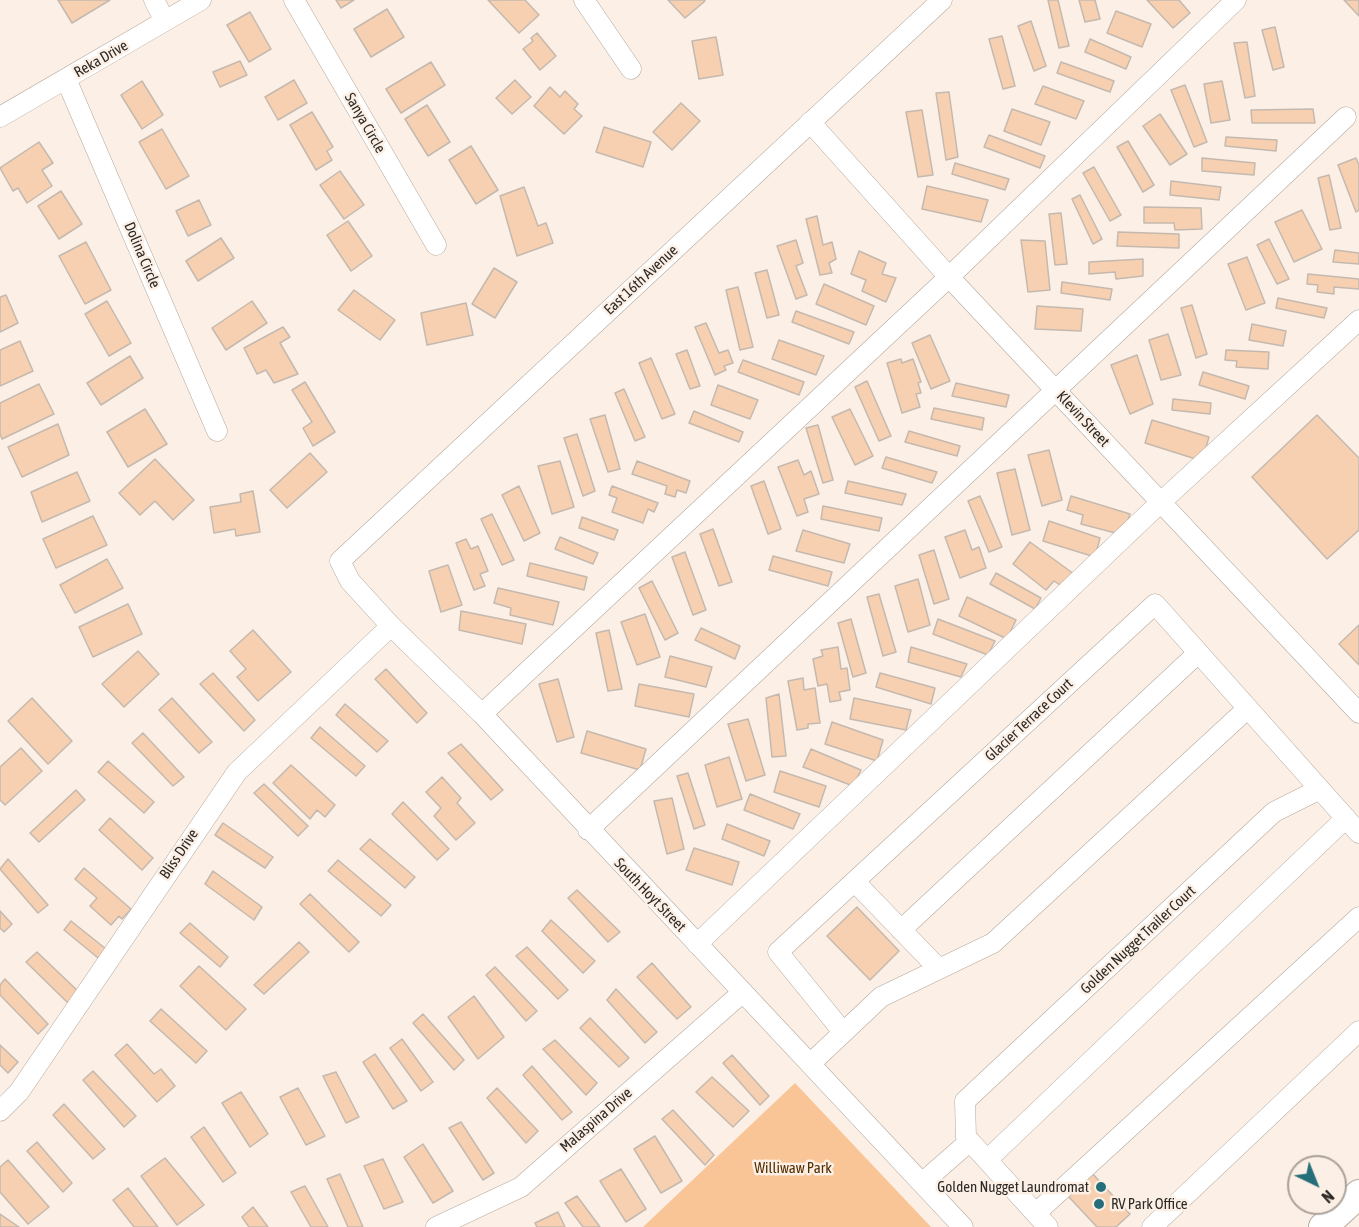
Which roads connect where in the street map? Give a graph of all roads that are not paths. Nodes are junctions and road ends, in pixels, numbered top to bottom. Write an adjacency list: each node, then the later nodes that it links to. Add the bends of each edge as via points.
1 (154, 0): 7 (street)
2 (201, 0): 7 (street, Reka Drive)
3 (294, 0): 13 (street, Sanya Circle)
4 (584, 0): 8 (street)
5 (942, 0): 12 (street, East 16th Avenue)
6 (1236, 0): 14 (street)
7 (165, 21): 9 (street, Reka Drive)
8 (631, 69)
9 (66, 79): 10 (street, Reka Drive); 17 (street, Dolina Circle)
10 (0, 117)
11 (1346, 117): 16 (street)
12 (810, 122): 14 (street, Klevin Street); 19 (street, East 16th Avenue)
13 (436, 245)
14 (949, 277): 16 (street, Klevin Street); 24 (street)
15 (1359, 321): 18 (street)
16 (1054, 388): 18 (street, Klevin Street); 27 (street)
17 (217, 431)
18 (1161, 502): 23 (street, Klevin Street); 31 (street)
19 (340, 561): 20 (street, South Hoyt Street, via 350,581)
20 (391, 626): 24 (street, South Hoyt Street); 37 (street, Bliss Drive, via 237,772 19,1092)
21 (1198, 652): 22 (street, Glacier Terrace Court); 28 (street, Glacier Terrace Court, via 1155,604); 30 (street)
22 (1248, 708): 25 (street, Glacier Terrace Court); 32 (street, via 993,943)
23 (1359, 712)
24 (482, 714): 27 (street, South Hoyt Street)
25 (1320, 789): 26 (street); 38 (street, Golden Nugget Trailer Court, via 1274,812 965,1101)
26 (1353, 826): 39 (street)
27 (588, 830): 31 (street, South Hoyt Street)
28 (855, 882): 30 (street); 35 (street, Glacier Terrace Court, via 778,952)
29 (1359, 916): 42 (street, via 1097,1157)
30 (901, 930): 32 (street)
31 (697, 944): 33 (street, South Hoyt Street)
32 (939, 969): 35 (street, via 880,997)
33 (742, 992): 36 (street, South Hoyt Street); 43 (street, Malaspina Drive, via 521,1187)
34 (1359, 1031): 45 (street)
35 (843, 1032): 36 (street)
36 (810, 1064): 40 (street, South Hoyt Street)
37 (0, 1111)
38 (969, 1141): 39 (street); 40 (street)
39 (987, 1160): 42 (street)
40 (921, 1183): 44 (street, South Hoyt Street)
41 (1359, 1194): 46 (main road)
42 (1043, 1223)
43 (436, 1227)
44 (963, 1227)
45 (1152, 1227)
46 (1323, 1227)

